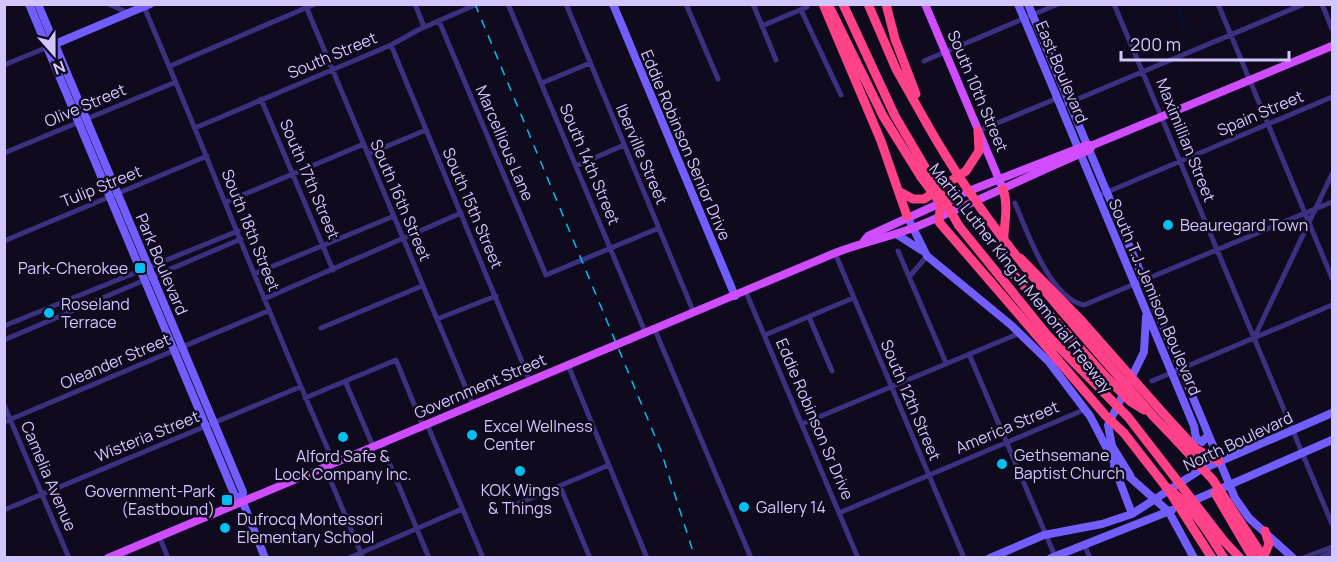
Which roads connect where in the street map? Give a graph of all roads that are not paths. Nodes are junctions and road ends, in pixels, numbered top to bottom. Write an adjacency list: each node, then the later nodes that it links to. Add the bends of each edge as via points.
1 (29, 4): 35 (street)
2 (38, 4): 35 (street, Park Boulevard)
3 (109, 4): 26 (street)
4 (315, 4): 24 (street)
5 (415, 4): 31 (street)
6 (477, 4): 29 (street, South Street)
7 (508, 4): 48 (street, South 14th Street)
8 (566, 4): 40 (street, Iberville Street)
9 (613, 4): 115 (street, Eddie Robinson Senior Drive)
10 (686, 4): 45 (street)
11 (753, 4): 30 (street)
12 (843, 4): 71 (highway)
13 (868, 4): 56 (highway, Martin Luther King Jr Memorial Freeway)
14 (886, 4): 56 (highway)
15 (925, 4): 37 (main road, South 10th Street)
16 (1018, 4): 28 (street, East Boulevard)
17 (1028, 4): 27 (street, East Boulevard)
18 (1058, 4): 27 (street)
19 (1114, 4): 44 (street, Maximillian Street)
20 (1218, 4): 33 (street)
21 (1304, 4): 33 (street)
22 (1322, 4): 32 (street)
23 (147, 6): 26 (street); 42 (street, South 18th Street)
24 (305, 6): 42 (street); 43 (street, South 16th Street)
25 (827, 7): 71 (highway, Martin Luther King Jr Memorial Freeway, via 883,116); 74 (highway)
26 (130, 14): 35 (street)
27 (1033, 15): 28 (street); 52 (street, East Boulevard)
28 (1024, 19): 37 (street); 52 (street, East Boulevard)
29 (439, 21): 31 (street, South Street); 98 (street, Marcellious Lane, via 546,275)
30 (762, 26): 38 (street); 49 (street, via 804,9)
31 (424, 27): 34 (street, South Street)
32 (1332, 29)
33 (1231, 35): 44 (street); 46 (street)
34 (391, 45): 43 (street, South Street); 59 (street, South 15th Street)
35 (51, 46): 41 (street); 54 (street, Park Boulevard); 55 (street)
36 (1332, 46): 46 (main road, Government Street)
37 (945, 52): 39 (street); 60 (main road, South 10th Street)
38 (776, 60)
39 (924, 61)
40 (590, 63): 48 (street); 62 (street, Iberville Street)
41 (4, 65)
42 (170, 66): 47 (street, South 18th Street)
43 (332, 69): 51 (street, South Street); 61 (street, South 16th Street)
44 (1143, 73): 52 (street); 53 (street, Maximillian Street)
45 (717, 79)
46 (1250, 80): 53 (main road, Government Street); 57 (street)
47 (176, 82): 54 (street, Olive Street); 58 (street, South 18th Street)
48 (542, 83): 68 (street, South 14th Street)
49 (841, 95)
50 (1332, 97): 57 (street, Spain Street)
51 (261, 99): 58 (street, South Street); 69 (street, South 17th Street)
52 (1063, 102): 60 (street); 63 (street, East Boulevard)
53 (1161, 117): 63 (main road, Government Street); 67 (street, Maximillian Street)
54 (86, 119): 55 (street, Olive Street); 75 (street, Park Boulevard)
55 (78, 122): 64 (street, Olive Street); 78 (street)
56 (926, 122): 151 (highway, Martin Luther King Jr Memorial Freeway, bridge, via 964,187 1006,246)
57 (1268, 124): 67 (street, Spain Street); 84 (street)
58 (195, 128): 66 (street, South 18th Street)
59 (426, 130): 65 (street); 83 (street, South 15th Street)
60 (978, 131): 72 (main road, South 10th Street); 74 (highway, via 979,151 966,171 924,199 913,199)
61 (364, 144): 65 (street, South 16th Street); 69 (street)
62 (624, 145): 68 (street); 89 (street, Iberville Street)
63 (1085, 149): 72 (main road, Government Street); 73 (main road, Government Street); 76 (street, South T.J. Jemison Boulevard)
64 (4, 153)
65 (368, 154): 85 (street, South 16th Street)
66 (207, 156): 75 (street, Tulip Street); 79 (street, South 18th Street)
67 (1179, 162): 76 (street, Spain Street); 99 (street, Maximillian Street)
68 (576, 166): 98 (street, South 14th Street)
69 (293, 174): 79 (street); 97 (street, South 17th Street)
70 (1332, 174): 82 (street)
71 (924, 175): 130 (highway, Martin Luther King Jr Memorial Freeway, bridge, via 959,226)
72 (999, 178): 73 (main road, South 10th Street); 77 (main road, Government Street)
73 (1003, 189): 87 (main road, Government Street); 151 (highway, bridge, via 1004,261 1101,372 1131,402)
74 (900, 192): 86 (highway)
75 (118, 194): 78 (street, Tulip Street); 103 (street, Park Boulevard)
76 (1102, 194): 111 (street, South T.J. Jemison Boulevard)
77 (956, 196): 86 (main road, Government Street); 87 (highway, via 941,205)
78 (110, 197): 95 (street, Tulip Street); 104 (street)
79 (226, 202): 91 (street, South 18th Street)
80 (1332, 202): 82 (street)
81 (1015, 204): 111 (street, via 1042,266 1073,301 1083,305)
82 (1314, 210): 84 (street); 88 (street)
83 (461, 213): 94 (street); 114 (street, South 15th Street)
84 (1306, 213): 88 (street); 99 (street)
85 (394, 216): 94 (street, South 16th Street); 97 (street)
86 (908, 216): 90 (street); 96 (main road, Government Street, via 868,236)
87 (938, 218): 90 (main road, Government Street); 161 (highway, bridge)
88 (1309, 221): 109 (street); 131 (street)
89 (659, 228): 98 (street); 121 (street, Iberville Street)
90 (912, 228): 92 (main road, Government Street); 102 (street)
91 (238, 231): 93 (street, South 18th Street); 103 (street)
92 (896, 234): 96 (main road, Government Street); 102 (street)
93 (241, 239): 106 (street, South 18th Street); 107 (street)
94 (403, 239): 105 (street); 112 (street, South 16th Street)
95 (4, 241)
96 (864, 242): 101 (main road, Government Street)
97 (322, 245): 105 (street, South 17th Street); 106 (street)
98 (610, 249): 127 (street, South 14th Street)
99 (1217, 250): 111 (street); 131 (street, Maximillian Street)
100 (898, 251): 108 (street)
101 (834, 253): 113 (main road, Government Street); 116 (street, South 12th Street)
102 (926, 254): 108 (street); 128 (street)
103 (149, 267): 104 (street); 107 (street, Park Boulevard)
104 (140, 270): 110 (street); 124 (street)
105 (333, 270): 117 (street)
106 (254, 274): 117 (street, South 18th Street)
107 (153, 277): 110 (street); 133 (street, Park Boulevard)
108 (909, 277): 136 (street)
109 (1332, 278)
110 (144, 280): 132 (street); 134 (street)
111 (1139, 282): 118 (street, South T.J. Jemison Boulevard); 138 (street, South T.J. Jemison Boulevard)
112 (422, 286): 123 (street, South 16th Street); 125 (street)
113 (746, 292): 115 (main road, Government Street); 129 (street, Eddie Robinson Sr Drive)
114 (496, 296): 123 (street); 142 (street, South 15th Street)
115 (735, 296): 121 (main road, Government Street)
116 (853, 298): 122 (street); 145 (street, South 12th Street)
117 (264, 299): 120 (street, South 18th Street)
118 (1144, 304): 140 (street, South T.J. Jemison Boulevard); 152 (street, via 1144,352)
119 (1332, 305): 131 (street)
120 (268, 311): 133 (street, Oleander Street); 144 (street, South 18th Street)
121 (694, 313): 126 (main road, Government Street)
122 (809, 317): 129 (street); 139 (street)
123 (437, 320): 148 (street, South 16th Street)
124 (4, 326)
125 (321, 328)
126 (655, 330): 127 (main road, Government Street); 205 (street)
127 (646, 333): 137 (main road, Government Street)
128 (1020, 333): 135 (street); 149 (street)
129 (765, 335): 156 (street, Eddie Robinson Sr Drive)
130 (1049, 337): 161 (highway, Martin Luther King Jr Memorial Freeway, bridge); 213 (highway, bridge, via 1128,417)
131 (1254, 338): 138 (street); 160 (street, Maximillian Street)
132 (4, 339)
133 (182, 347): 134 (street, Oleander Street); 155 (street, Park Boulevard)
134 (174, 351): 153 (street, Oleander Street); 158 (street)
135 (969, 354): 136 (street); 165 (street)
136 (946, 363): 145 (street)
137 (568, 365): 142 (main road, Government Street); 171 (street)
138 (1180, 369): 140 (street); 162 (street, South T.J. Jemison Boulevard)
139 (832, 371)
140 (1172, 373): 143 (street); 162 (street, South T.J. Jemison Boulevard, via 1196,440 1204,441)
141 (345, 381): 146 (street); 157 (street, via 396,360); 166 (street)
142 (530, 381): 148 (main road, Government Street)
143 (1152, 381)
144 (300, 387): 146 (street, South 18th Street); 155 (street, Wisteria Street)
145 (891, 387): 156 (street); 173 (street, South 12th Street)
146 (305, 398): 170 (street, South 18th Street)
147 (4, 405): 153 (street, Camelia Avenue)
148 (473, 405): 157 (main road, Government Street)
149 (1086, 409): 159 (street); 165 (street, America Street)
150 (1332, 413): 160 (street, North Boulevard)
151 (1158, 415): 163 (highway, Martin Luther King Jr Memorial Freeway); 169 (highway, via 1196,449)
152 (1110, 418): 159 (street); 174 (street, via 1110,440)
153 (11, 420): 154 (street, Oleander Street); 178 (street, Camelia Avenue)
154 (4, 422)
155 (214, 424): 158 (street, Wisteria Street); 179 (street, Park Boulevard, via 243,492)
156 (802, 424): 185 (street, Eddie Robinson Sr Drive)
157 (425, 425): 166 (main road, Government Street); 182 (street)
158 (206, 427): 178 (street, Wisteria Street); 179 (street, via 235,496)
159 (1098, 428): 168 (street)
160 (1293, 430): 167 (street, Maximillian Street); 169 (street, North Boulevard)
161 (1124, 433): 177 (highway, Martin Luther King Jr Memorial Freeway)
162 (1208, 435): 169 (street, South T.J. Jemison Boulevard)
163 (1176, 440): 214 (highway, Martin Luther King Jr Memorial Freeway, bridge, via 1225,508); 215 (highway, bridge, via 1213,480)
164 (1332, 440): 167 (street)
165 (1006, 442): 173 (street, America Street); 190 (street)
166 (377, 445): 170 (main road, Government Street); 188 (street)
167 (1303, 452): 175 (street); 187 (street, Maximillian Street)
168 (1112, 459): 174 (street); 186 (street)
169 (1220, 461): 175 (street, South T.J. Jemison Boulevard); 180 (street, North Boulevard, via 1191,475)
170 (334, 463): 172 (main road, Government Street)
171 (609, 465): 176 (street); 204 (street)
172 (325, 466): 179 (main road, Government Street); 194 (street)
173 (929, 475): 185 (street, America Street); 207 (street, South 12th Street)
174 (1131, 480): 180 (street)
175 (1229, 485): 184 (street); 189 (street, South T.J. Jemison Boulevard, via 1243,510)
176 (560, 486): 181 (street); 203 (street)
177 (1166, 487): 211 (highway, Martin Luther King Jr Memorial Freeway, bridge); 212 (highway, bridge, via 1195,513)
178 (42, 494): 183 (street, Wisteria Street); 196 (street, Camelia Avenue)
179 (242, 500): 191 (main road, Government Street); 199 (street)
180 (1156, 501): 184 (street); 186 (street, North Boulevard)
181 (517, 504)
182 (462, 509): 188 (street); 202 (street)
183 (4, 510)
184 (1168, 512): 192 (street); 210 (street)
185 (839, 513): 206 (street, Eddie Robinson Sr Drive)
186 (1132, 514): 190 (street, North Boulevard)
187 (1332, 524)
188 (417, 528): 194 (street); 201 (street)
189 (1265, 531): 215 (highway, via 1269,544); 216 (street, South T.J. Jemison Boulevard)
190 (1046, 535): 195 (street); 208 (street, North Boulevard)
191 (159, 536): 197 (main road, Government Street); 198 (street)
192 (1084, 544): 195 (street); 209 (street)
193 (1332, 550): 217 (street); 218 (street)
194 (362, 555): 200 (street)
195 (1053, 557)
196 (69, 558)
197 (108, 558)
198 (168, 558)
199 (265, 558)
200 (349, 558)
201 (429, 558)
202 (483, 558)
203 (590, 558)
204 (647, 558)
205 (751, 558)
206 (858, 558)
207 (964, 558)
208 (990, 558)
209 (1090, 558)
210 (1194, 558)
211 (1212, 558)
212 (1224, 558)
213 (1240, 558)
214 (1253, 558)
215 (1264, 558)
216 (1293, 558)
217 (1303, 558)
218 (1319, 558)

